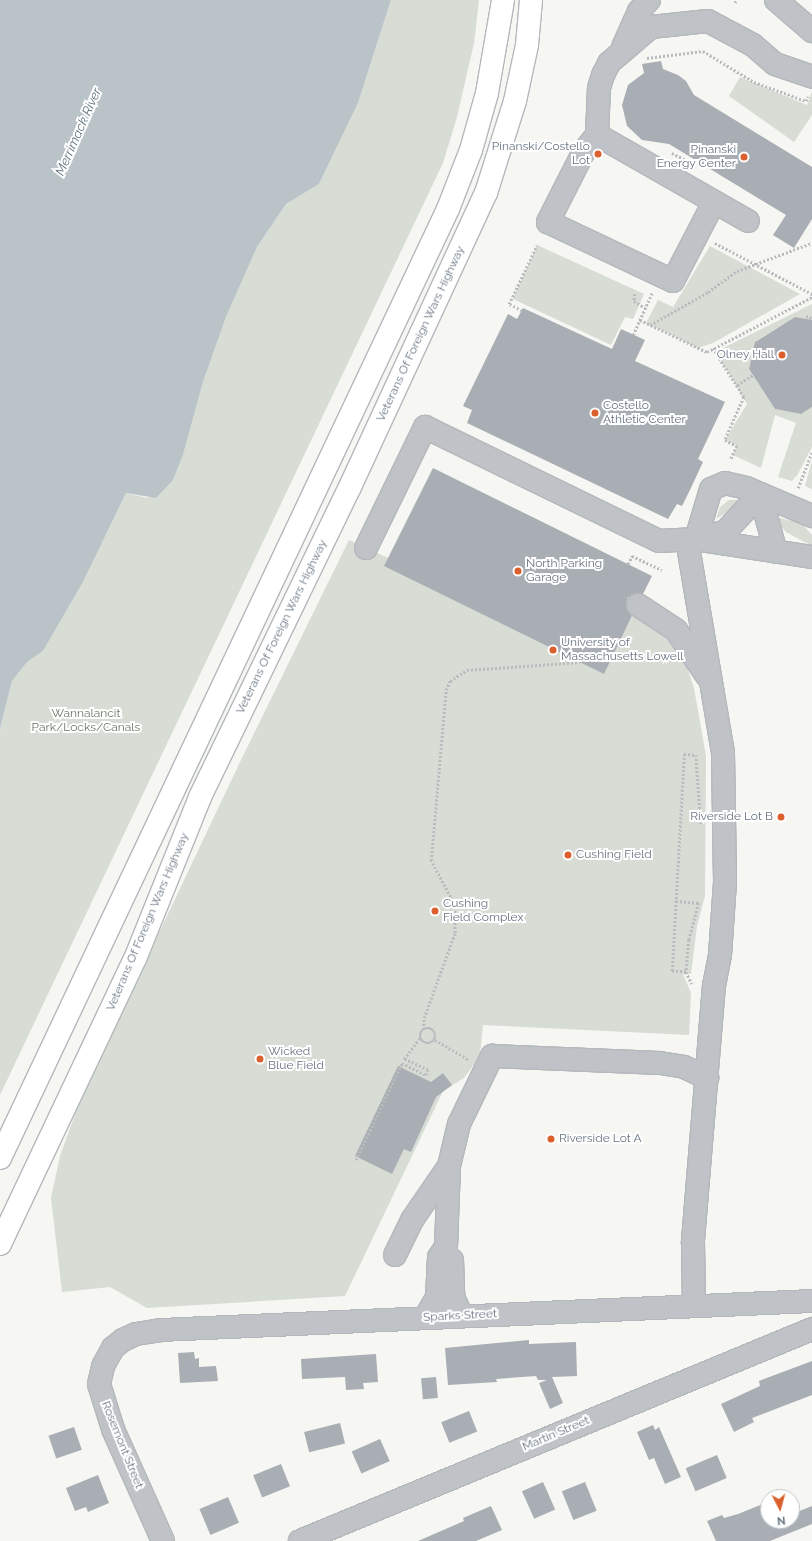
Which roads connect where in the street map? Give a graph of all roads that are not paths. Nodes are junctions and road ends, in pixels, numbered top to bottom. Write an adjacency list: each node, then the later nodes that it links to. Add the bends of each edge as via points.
1 (502, 0): 20 (main road, via 498,40 484,105 471,150 448,209)
2 (531, 0): 22 (main road, Veterans Of Foreign Wars Highway, via 526,45 515,101 486,193 350,487 200,797 134,959)
3 (649, 0): 6 (street, via 639,11)
4 (776, 0): 5 (street)
5 (812, 31)
6 (631, 56): 7 (street, via 650,27 708,21 753,45 774,64); 8 (street, via 609,63 599,88)
7 (807, 72)
8 (597, 135): 9 (street); 9 (street, via 584,151 548,222 673,281)
9 (714, 202): 10 (street)
10 (748, 221)
11 (760, 494): 12 (street); 13 (street, via 725,532); 13 (street, via 725,483 711,489); 15 (street)
12 (812, 516)
13 (692, 540): 14 (street, via 659,541 426,428); 15 (street); 17 (street)
14 (366, 548)
15 (776, 552): 16 (street)
16 (812, 557)
17 (705, 642): 18 (street); 18 (street, via 683,621 640,600 676,630)
18 (710, 681): 19 (street, via 723,753 725,882)
19 (708, 1078): 21 (street, via 684,1067 660,1063 488,1062 459,1124); 26 (street, via 693,1243)
20 (0, 1158)
21 (449, 1166): 23 (street); 24 (street, via 412,1220)
22 (0, 1244)
23 (446, 1247): 27 (street, via 452,1257 453,1298); 28 (street, via 440,1257 437,1297)
24 (395, 1254)
25 (812, 1300): 26 (street, Sparks Street)
26 (694, 1306): 27 (street, Sparks Street)
27 (462, 1316): 28 (street, Sparks Street)
28 (425, 1318): 30 (street, Sparks Street, via 161,1330 136,1334)
29 (812, 1329): 32 (street, Martin Street)
30 (113, 1348): 31 (street, Rosemont Street, via 103,1366 99,1384 103,1402)
31 (163, 1541)
32 (300, 1541)

